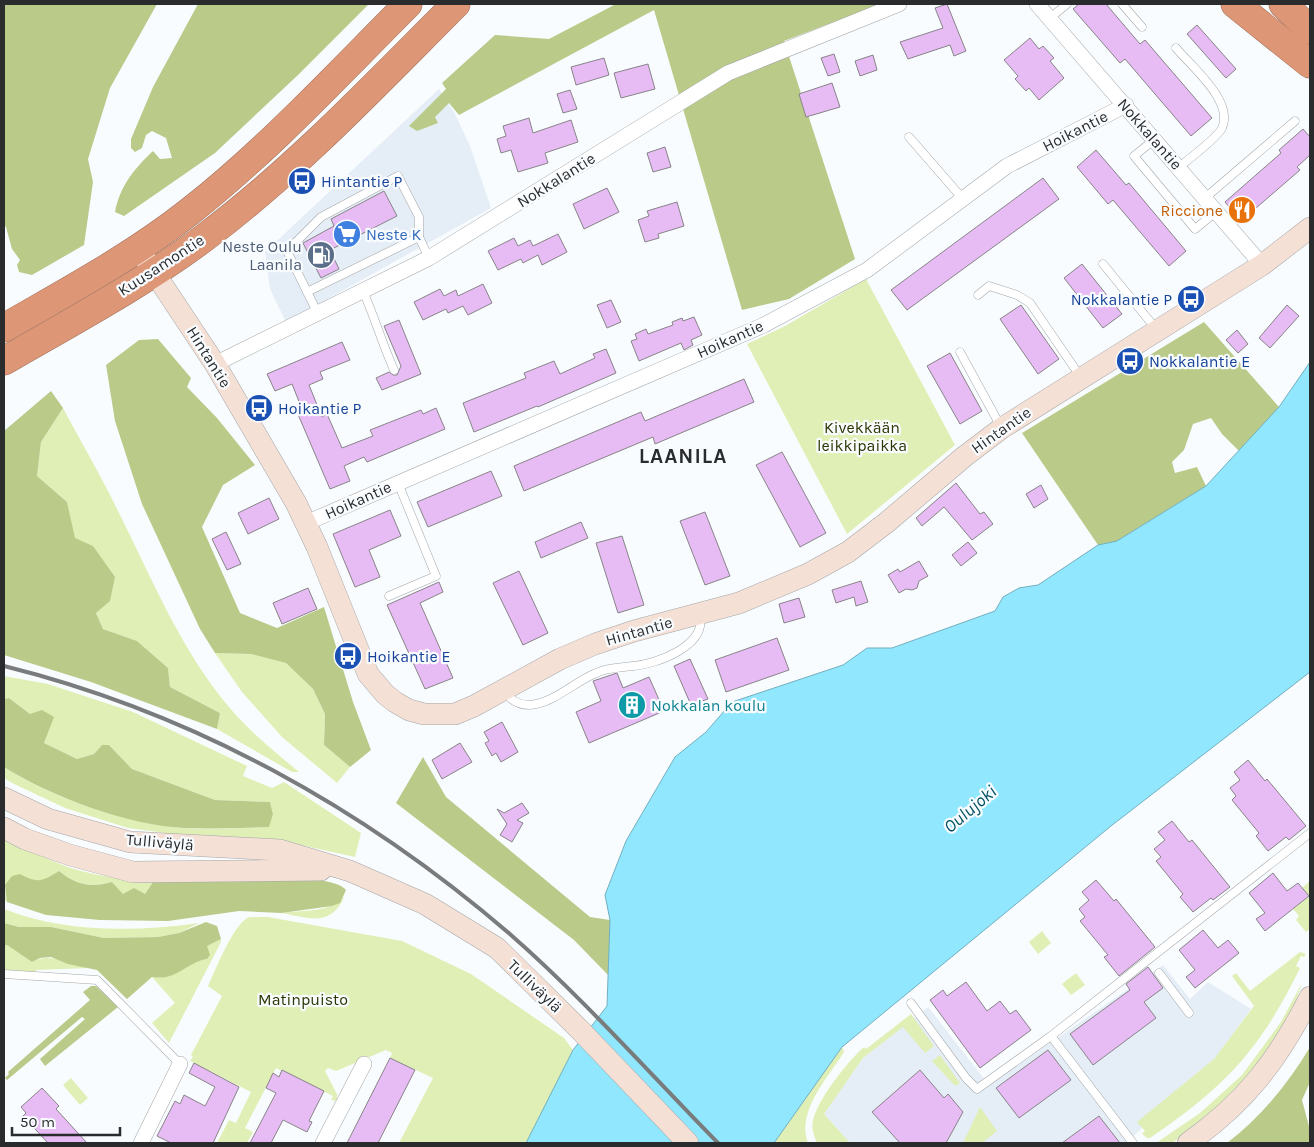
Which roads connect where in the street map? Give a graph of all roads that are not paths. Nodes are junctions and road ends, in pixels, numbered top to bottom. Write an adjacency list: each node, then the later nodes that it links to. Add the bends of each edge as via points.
1 (408, 4): 24 (highway, Kuusamontie, via 249,160 189,212)
2 (456, 4): 28 (highway, Kuusamontie, via 313,146 256,197)
3 (899, 4): 25 (street, Nokkalantie, via 728,73)
4 (1037, 4): 9 (street, Nokkalantie)
5 (1067, 4): 9 (lane)
6 (1122, 4): 10 (lane)
7 (1235, 4): 13 (highway)
8 (1284, 4): 11 (highway)
9 (1050, 18): 14 (street, Nokkalantie)
10 (1142, 27)
11 (1310, 30)
12 (1176, 48): 18 (lane, via 1221,99 1225,117 1222,130)
13 (1310, 64)
14 (1126, 105): 17 (street, Nokkalantie); 20 (street, Hoikantie, via 1007,166)
15 (1295, 121): 19 (lane)
16 (909, 137): 20 (lane)
17 (1155, 139): 18 (street, Nokkalantie); 21 (lane, via 1134,156 1195,229)
18 (1179, 167): 19 (street, Nokkalantie)
19 (1205, 198): 21 (street, Nokkalantie)
20 (963, 199): 41 (street, Hoikantie, via 867,270 764,325)
21 (1217, 211): 27 (street, Nokkalantie)
22 (1310, 228): 27 (street, Hintantie)
23 (418, 237): 25 (lane); 30 (lane); 30 (lane, via 420,217 398,176 320,217 287,251)
24 (138, 248): 28 (street, Hintantie); 33 (highway, Kuusamontie)
25 (429, 258): 29 (street, Nokkalantie)
26 (1103, 264): 34 (lane)
27 (1262, 265): 34 (street, Hintantie)
28 (155, 272): 36 (highway, Kuusamontie); 37 (street, Hintantie)
29 (363, 291): 32 (street, Nokkalantie); 38 (lane, via 380,327 378,335)
30 (307, 292): 32 (lane)
31 (978, 296): 39 (lane, via 990,286 1030,303)
32 (318, 314): 37 (street, Nokkalantie)
33 (6, 326)
34 (1157, 330): 39 (street, Hintantie)
35 (960, 352): 40 (lane)
36 (4, 361)
37 (215, 364): 42 (street, Hintantie)
38 (394, 370)
39 (1081, 378): 40 (street, Hintantie)
40 (1002, 428): 44 (street, Hintantie, via 848,552 771,591)
41 (398, 483): 42 (street, Hoikantie); 43 (lane, via 436,576)
42 (306, 523): 45 (street, Hintantie, via 368,674 385,694 408,710 440,716 455,714)
43 (389, 596)
44 (700, 614): 45 (street, Hintantie, via 595,644); 45 (lane, via 702,623 695,638 681,651 661,659 634,666 613,666 548,700 531,705 518,704)
45 (503, 690)
46 (4, 798): 49 (street, Tulliväylä, via 48,819 130,842 280,850)
47 (4, 828): 49 (street, Tulliväylä, via 70,855 133,872)
48 (1310, 834): 55 (lane)
49 (350, 871): 60 (street, Tulliväylä, via 425,904 497,948)
50 (1159, 973): 54 (lane)
51 (4, 974): 56 (lane, via 97,980)
52 (1310, 997): 62 (street, via 1270,1066 1243,1098)
53 (911, 1002): 55 (lane, via 977,1089)
54 (1189, 1013)
55 (1051, 1036): 61 (lane)
56 (180, 1064): 58 (street)
57 (364, 1064): 59 (street)
58 (141, 1143)
59 (323, 1143)
60 (688, 1143)
61 (1133, 1143)
62 (1188, 1143)

